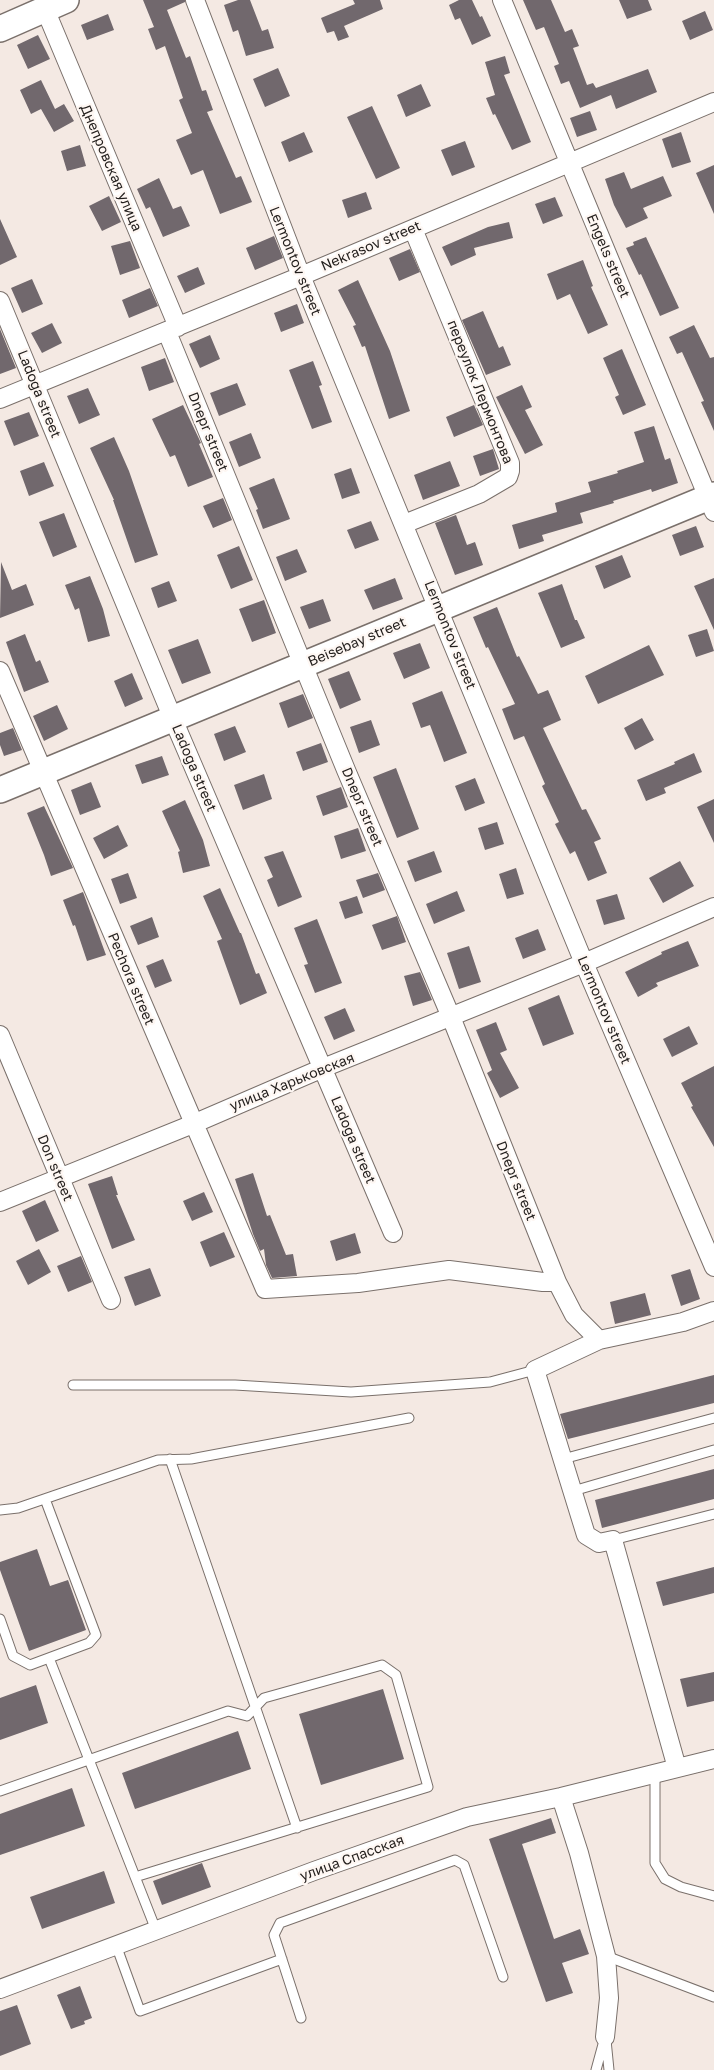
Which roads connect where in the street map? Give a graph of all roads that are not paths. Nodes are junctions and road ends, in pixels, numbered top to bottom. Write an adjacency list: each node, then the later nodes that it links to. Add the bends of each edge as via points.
1 (195, 0): 8 (street, Lermontov street)
2 (502, 0): 6 (street, Engels street)
3 (55, 5): 4 (street); 10 (street, Днепровская улица)
4 (0, 28)
5 (714, 102): 6 (street, Nekrasov street)
6 (569, 163): 7 (street, Nekrasov street); 13 (street, Engels street)
7 (413, 229): 8 (street, Nekrasov street); 14 (street, переулок Лермонтова, via 510,463 510,471 508,477 479,494)
8 (301, 276): 10 (street, Nekrasov street); 14 (street, Lermontov street)
9 (0, 301): 11 (street, Ladoga street)
10 (172, 329): 11 (street, Nekrasov street); 16 (street, Dnepr street)
11 (35, 386): 12 (street, Nekrasov street); 18 (street, Ladoga street)
12 (0, 399)
13 (712, 501): 15 (street, Beisebay street)
14 (404, 524): 15 (street, Lermontov street)
15 (439, 608): 16 (street, Beisebay street); 22 (street, Lermontov street)
16 (303, 665): 18 (street, Beisebay street); 23 (street, Dnepr street)
17 (0, 671): 19 (street, Pechora street)
18 (173, 719): 19 (street, Beisebay street); 25 (street, Ladoga street)
19 (44, 772): 20 (street, Beisebay street); 26 (street, Pechora street)
20 (0, 790)
21 (714, 907): 22 (street, улица Харьковская)
22 (584, 963): 23 (street, улица Харьковская); 30 (street, Lermontov street)
23 (451, 1017): 25 (street, улица Харьковская); 31 (street, Dnepr street)
24 (0, 1035): 27 (street, Don street)
25 (323, 1068): 26 (street, улица Харьковская); 29 (street, Ladoga street)
26 (193, 1124): 27 (street, улица Харьковская); 31 (street, Pechora street, via 263,1286 268,1290 358,1283 448,1270)
27 (59, 1178): 28 (street, улица Харьковская); 32 (street, Don street)
28 (0, 1202)
29 (393, 1233)
30 (714, 1266)
31 (557, 1282): 34 (street, Dnepr street, via 574,1314)
32 (111, 1300)
33 (714, 1311): 34 (street, via 683,1322)
34 (599, 1340): 35 (street)
35 (535, 1370): 36 (lane, via 490,1382 351,1392 235,1385); 41 (street)
36 (73, 1385)
37 (410, 1418): 40 (lane, via 191,1459)
38 (714, 1418): 41 (lane)
39 (714, 1450): 42 (lane)
40 (170, 1459): 43 (lane, via 158,1460); 49 (lane)
41 (563, 1459): 42 (street)
42 (573, 1491): 46 (street, via 586,1535 599,1543)
43 (45, 1499): 44 (lane); 48 (lane, via 96,1635 89,1643)
44 (0, 1510)
45 (714, 1514): 46 (lane)
46 (613, 1540): 52 (street)
47 (0, 1619): 48 (lane, via 13,1656 30,1665)
48 (49, 1658): 51 (lane)
49 (256, 1707): 51 (lane, via 246,1716 228,1711); 56 (lane); 56 (lane, via 264,1698 382,1665 396,1675 428,1787)
50 (714, 1759): 52 (street, улица Спасская)
51 (89, 1760): 54 (lane); 57 (lane)
52 (677, 1768): 53 (street, улица Спасская)
53 (655, 1775): 55 (street, улица Спасская); 58 (lane, via 655,1863 665,1879)
54 (0, 1791)
55 (561, 1797): 59 (street, улица Спасская, via 467,1817); 61 (street)
56 (297, 1828): 57 (lane)
57 (135, 1877): 59 (lane)
58 (714, 1896)
59 (156, 1930): 60 (street, улица Спасская)
60 (116, 1945): 62 (lane, via 140,2011); 64 (street, улица Спасская)
61 (606, 1956): 65 (lane); 67 (street, via 609,1998)
62 (282, 1959): 63 (lane, via 274,1935 280,1923 455,1860 464,1865); 66 (lane)
63 (503, 1977)
64 (0, 1989)
65 (714, 1997)
66 (301, 2018)
67 (605, 2037): 68 (lane); 69 (lane)
68 (596, 2070)
69 (609, 2070)

